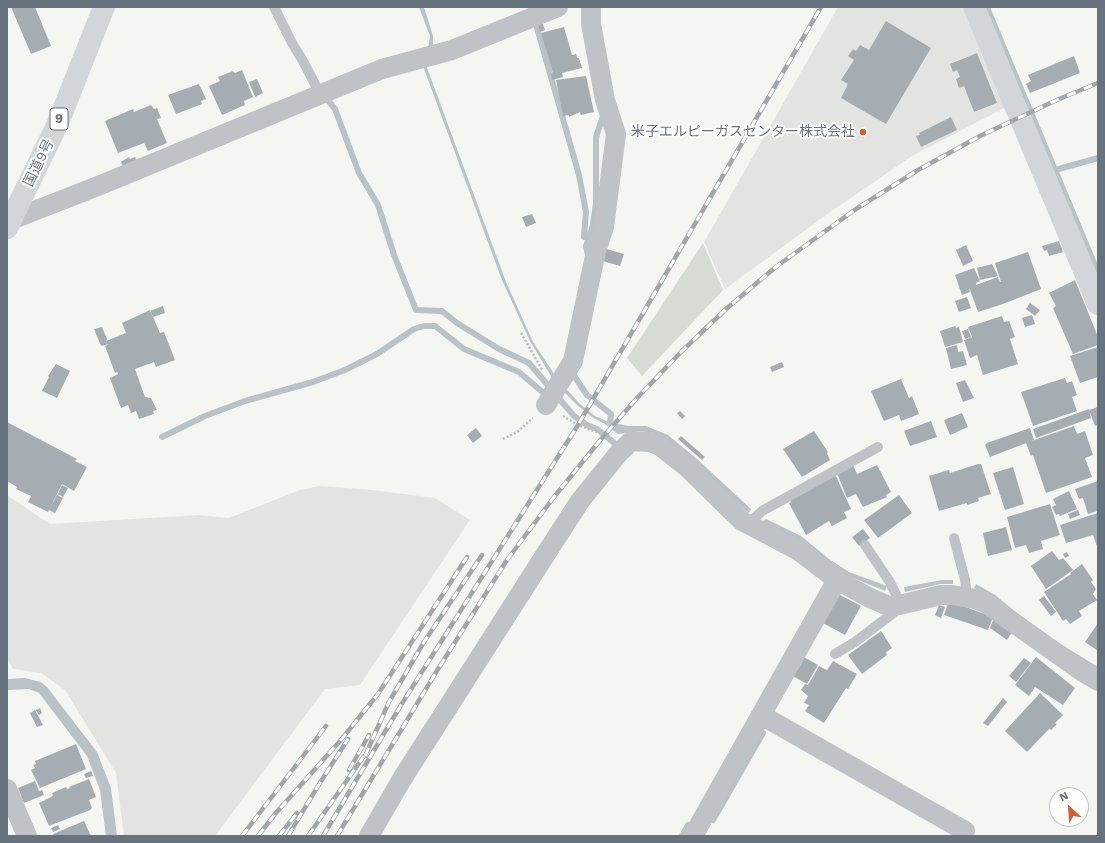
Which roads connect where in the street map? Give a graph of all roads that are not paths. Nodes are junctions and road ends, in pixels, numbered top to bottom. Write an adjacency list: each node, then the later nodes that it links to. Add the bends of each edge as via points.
1 (104, 7): 7 (main road, 国道9号 / 9, via 58,123)
2 (274, 7): 6 (lane)
3 (558, 7): 6 (street, via 452,50 382,69)
4 (591, 7): 9 (street, via 591,24 605,100 616,134 604,227 596,252 573,361)
5 (974, 7): 8 (main road)
6 (320, 94): 7 (street)
7 (9, 224)
8 (1098, 304)
9 (546, 405)
10 (878, 447): 11 (lane, via 762,511)
11 (748, 524): 14 (street, via 809,558); 23 (street, via 689,469 660,446 636,440 629,443 580,501 402,778)
12 (954, 538): 15 (lane, via 965,580)
13 (865, 546): 16 (lane, via 890,582)
14 (837, 580): 16 (street, via 891,607); 19 (street)
15 (964, 596): 16 (street, via 942,595); 18 (street, via 987,604)
16 (901, 605): 17 (lane, via 855,642)
17 (835, 654)
18 (1098, 681)
19 (760, 715): 21 (street); 24 (street)
20 (7, 789): 22 (street)
21 (965, 831)
22 (27, 836)
23 (369, 836)
24 (693, 836)

